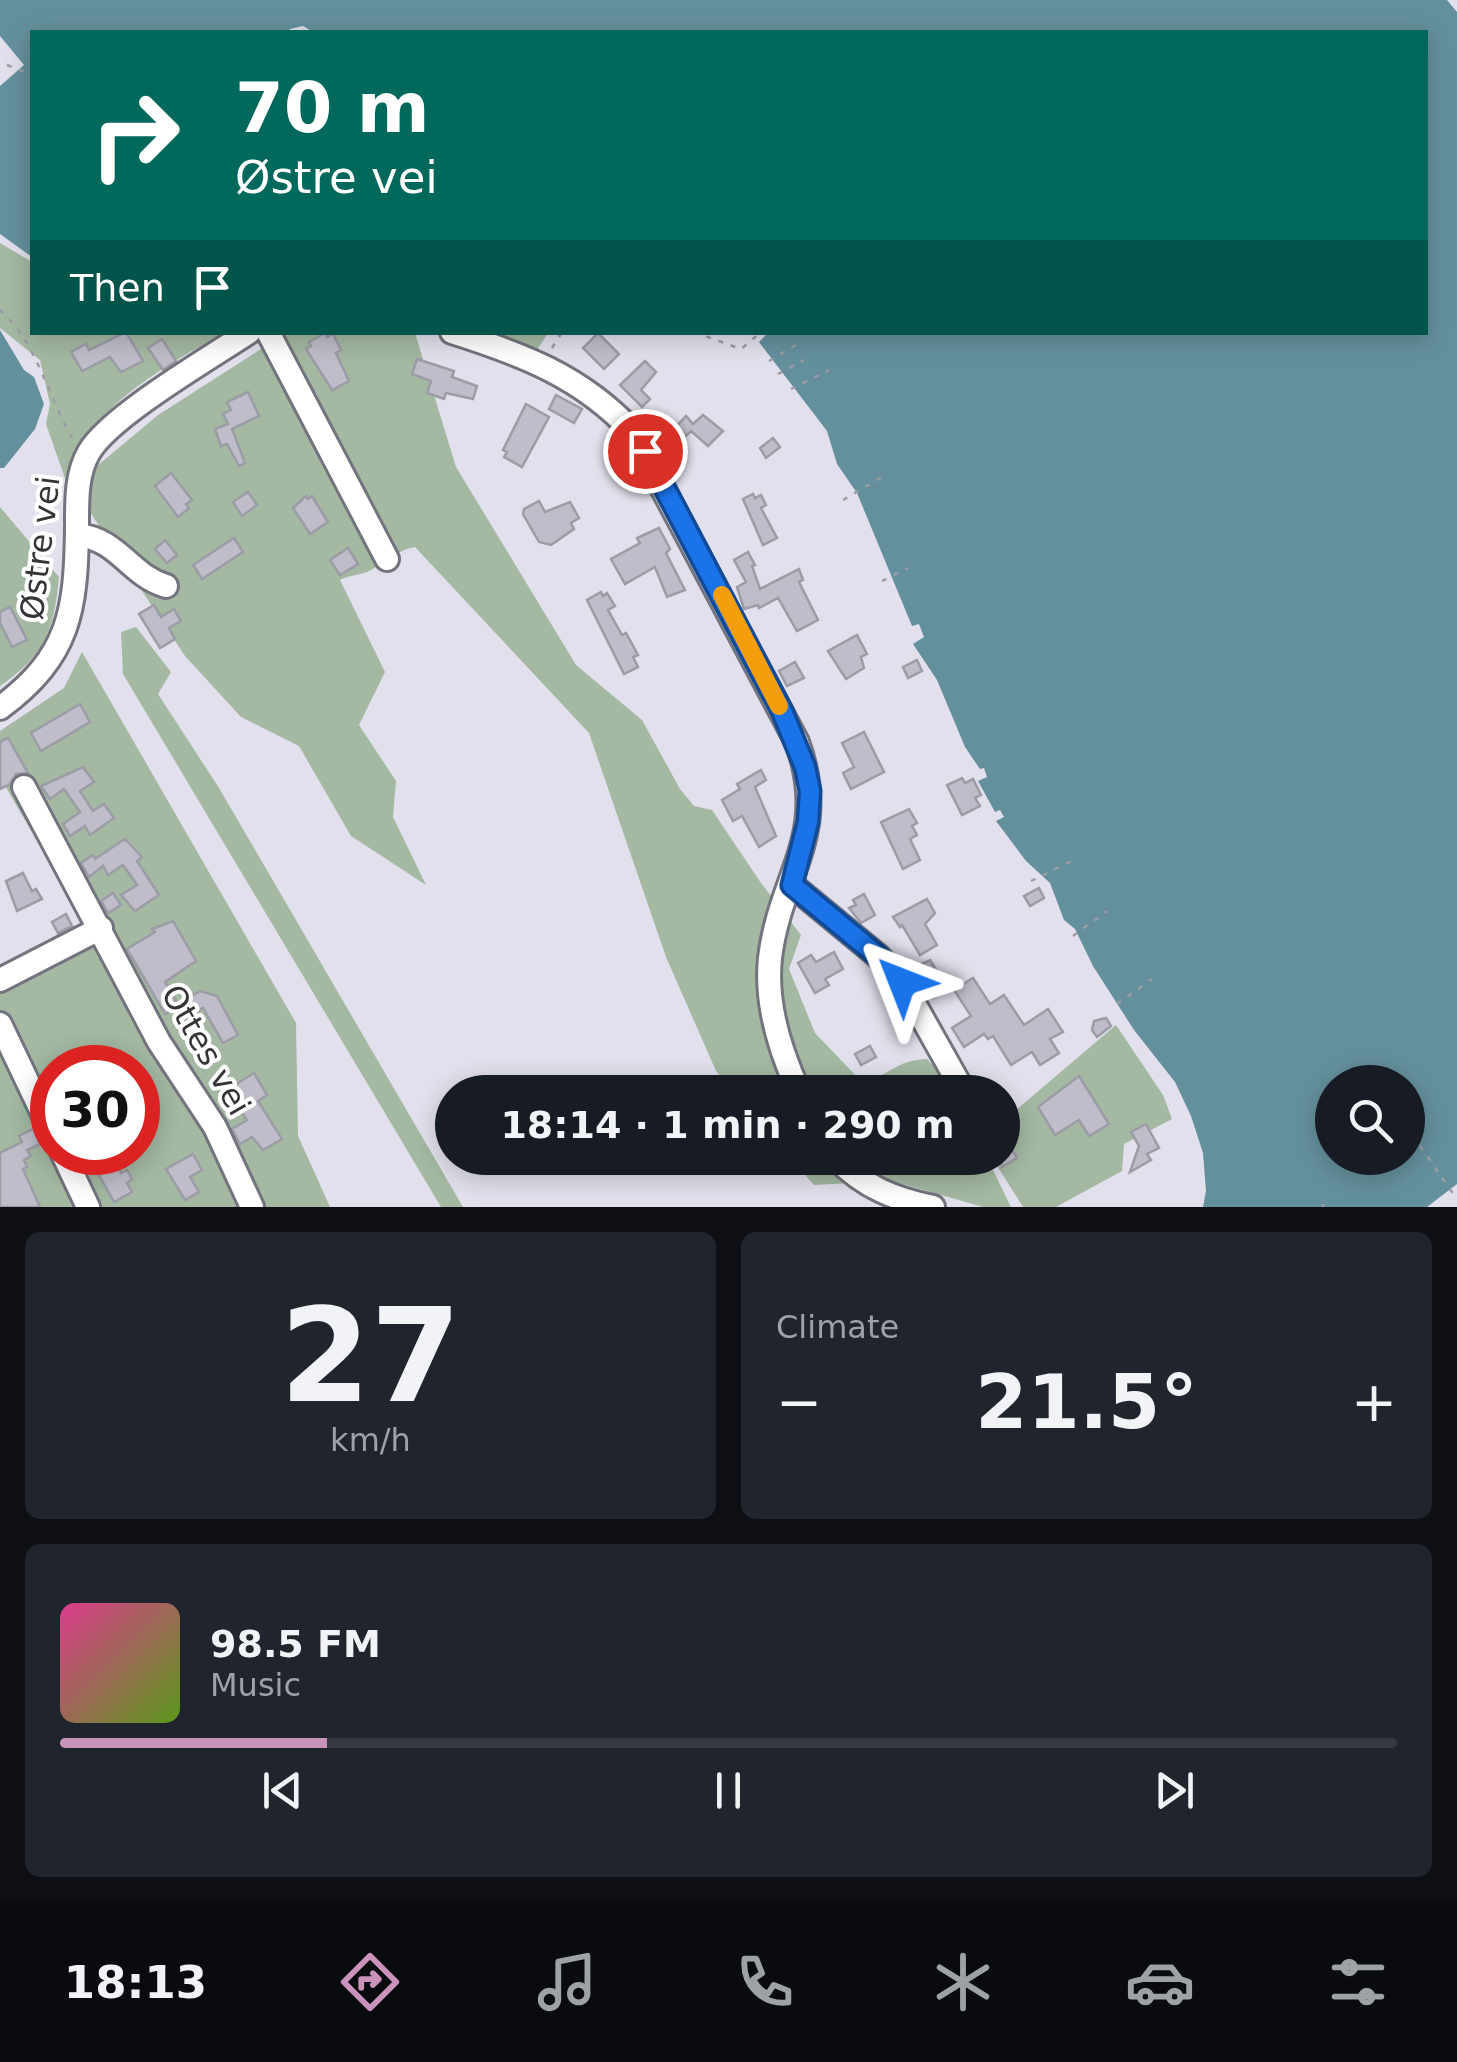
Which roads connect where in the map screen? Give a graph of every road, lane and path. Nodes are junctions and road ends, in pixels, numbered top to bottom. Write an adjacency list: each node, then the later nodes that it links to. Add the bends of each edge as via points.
1 (7, 65): 2 (path)
2 (30, 74)
3 (0, 310): 17 (path, via 35,359)
4 (245, 335): 17 (street, Østre vei, via 116,423)
5 (270, 335): 21 (street)
6 (461, 335): 13 (street)
7 (560, 335): 13 (path)
8 (702, 335): 9 (path, via 741,349)
9 (758, 335)
10 (796, 345): 12 (path)
11 (804, 360): 15 (path)
12 (769, 361)
13 (543, 364): 29 (street, via 592,393 632,431 782,711 810,791 806,840)
14 (829, 370): 16 (path)
15 (778, 374)
16 (790, 388)
17 (86, 459): 20 (street, Østre vei)
18 (887, 474): 19 (path)
19 (842, 500)
20 (76, 536): 24 (street, via 101,540 148,580); 25 (street, Østre vei, via 70,612 58,648 32,683)
21 (387, 559)
22 (908, 568): 23 (path)
23 (882, 580)
24 (166, 586)
25 (0, 708)
26 (24, 787): 31 (street, Ottes vei)
27 (1076, 860): 28 (path)
28 (1032, 881)
29 (792, 885): 37 (street, via 770,954 769,987); 38 (street, via 902,982)
30 (1107, 910): 32 (path)
31 (100, 928): 34 (street); 46 (street, Ottes vei, via 159,1042 215,1128)
32 (1073, 936)
33 (1152, 979): 35 (path)
34 (0, 980)
35 (1118, 1004)
36 (0, 1024): 39 (street)
37 (793, 1075)
38 (955, 1075)
39 (30, 1087)
40 (1425, 1153): 43 (path)
41 (73, 1175): 45 (street)
42 (854, 1175): 44 (street)
43 (1456, 1198)
44 (880, 1201): 47 (street)
45 (88, 1207)
46 (252, 1207)
47 (934, 1207)

